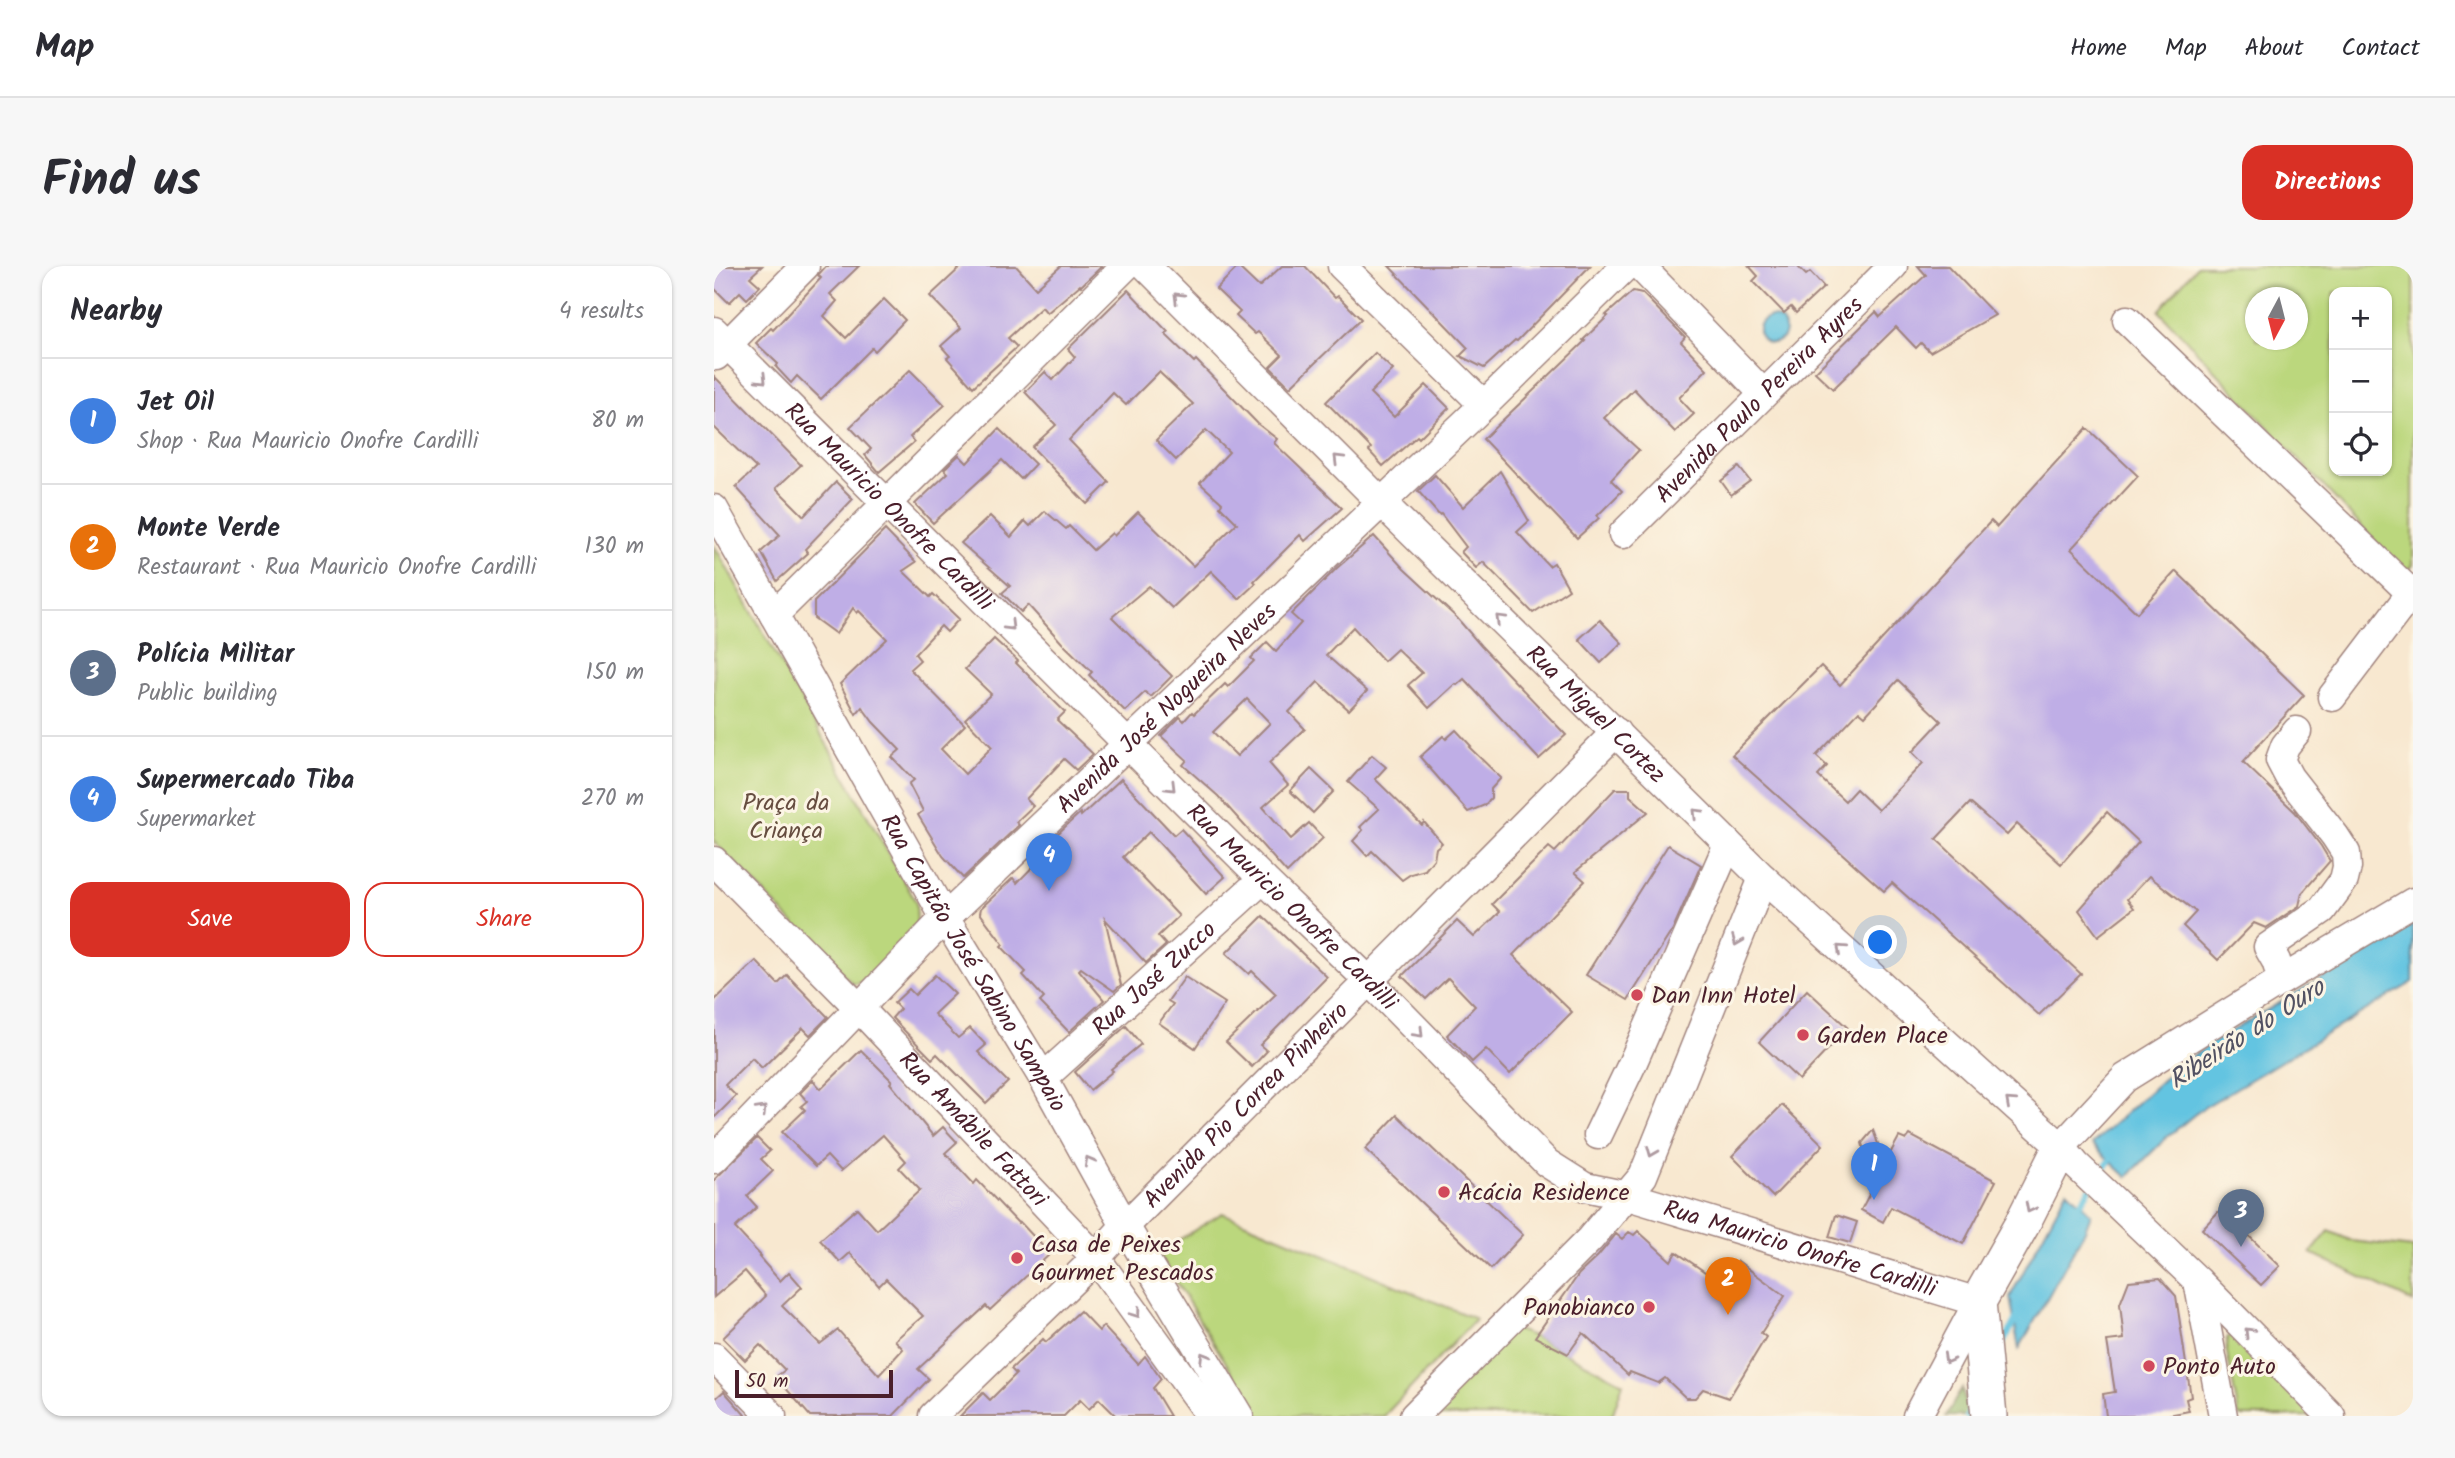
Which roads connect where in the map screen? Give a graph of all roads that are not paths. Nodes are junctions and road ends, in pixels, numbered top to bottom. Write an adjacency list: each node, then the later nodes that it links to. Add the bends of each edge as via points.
1 (805, 266): 9 (street)
2 (1126, 266): 13 (street)
3 (1146, 266): 12 (street, Rua Miguel Cortez, one-way to 3)
4 (1342, 266): 11 (street)
5 (1626, 266): 11 (street, Avenida José Nogueira Neves)
6 (1640, 266): 10 (street)
7 (1893, 266): 10 (street, Avenida Paulo Pereira Ayres)
8 (2127, 320): 16 (street)
9 (718, 344): 13 (street, Rua Mauricio Onofre Cardilli, one-way to 13)
10 (1763, 393): 15 (street, Avenida Paulo Pereira Ayres)
11 (1484, 405): 12 (street, Avenida José Nogueira Neves)
12 (1381, 502): 20 (street, Rua Miguel Cortez, one-way to 12); 21 (street, Avenida José Nogueira Neves)
13 (886, 503): 17 (street); 21 (street, Rua Mauricio Onofre Cardilli, one-way to 21)
14 (714, 509): 17 (street, Rua Capitão José Sabino Sampaio)
15 (1623, 534)
16 (2412, 594): 18 (street)
17 (774, 615): 27 (street, Rua Capitão José Sabino Sampaio)
18 (2332, 697)
19 (2297, 731): 28 (street, via 2280,760 2336,836 2346,853 2347,867 2344,880 2322,910 2268,947)
20 (1616, 732): 22 (street, Rua Miguel Cortez, one-way to 20); 29 (street, Avenida Pio Correa Pinheiro)
21 (1127, 744): 25 (street, Rua Mauricio Onofre Cardilli, one-way to 25); 27 (street, Avenida José Nogueira Neves)
22 (1728, 844): 24 (street, Rua Miguel Cortez); 32 (street)
23 (714, 861): 30 (street, Rua Amábile Fattori)
24 (1763, 878): 33 (street, Rua Miguel Cortez, one-way to 24); 35 (street, one-way to 35, via 1643,1176)
25 (1263, 879): 29 (street, Rua Mauricio Onofre Cardilli); 31 (street, Rua José Zucco)
26 (2413, 902): 28 (street)
27 (945, 918): 30 (street, Avenida José Nogueira Neves); 31 (street, Rua Capitão José Sabino Sampaio)
28 (2282, 980): 33 (street, via 2125,1078)
29 (1368, 981): 35 (street, Rua Mauricio Onofre Cardilli, one-way to 35, via 1547,1163 1585,1187); 36 (street, Avenida Pio Correa Pinheiro)
30 (860, 1009): 34 (street, Avenida José Nogueira Neves, one-way to 30); 37 (street, Rua Amábile Fattori)
31 (1043, 1078): 36 (street, Rua Capitão José Sabino Sampaio, one-way to 31)
32 (1598, 1135)
33 (2068, 1156): 38 (street, Rua Miguel Cortez); 39 (main road, one-way to 39, via 2021,1226)
34 (714, 1159)
35 (1628, 1196): 39 (street, Rua Mauricio Onofre Cardilli); 45 (street)
36 (1125, 1226): 37 (street, Avenida Pio Correa Pinheiro); 44 (street, Rua Capitão José Sabino Sampaio, one-way to 36)
37 (1097, 1258): 42 (street, Avenida Pio Correa Pinheiro); 43 (street, Rua Amábile Fattori, one-way to 43)
38 (2198, 1281): 48 (street); 49 (street, Rua Miguel Cortez, one-way to 38)
39 (1979, 1319): 46 (street, one-way to 46); 47 (main road)
40 (714, 1357): 41 (street)
41 (772, 1416)
42 (933, 1416)
43 (1210, 1416)
44 (1239, 1416)
45 (1414, 1416)
46 (1917, 1416)
47 (1989, 1416)
48 (2223, 1416)
49 (2331, 1416)

